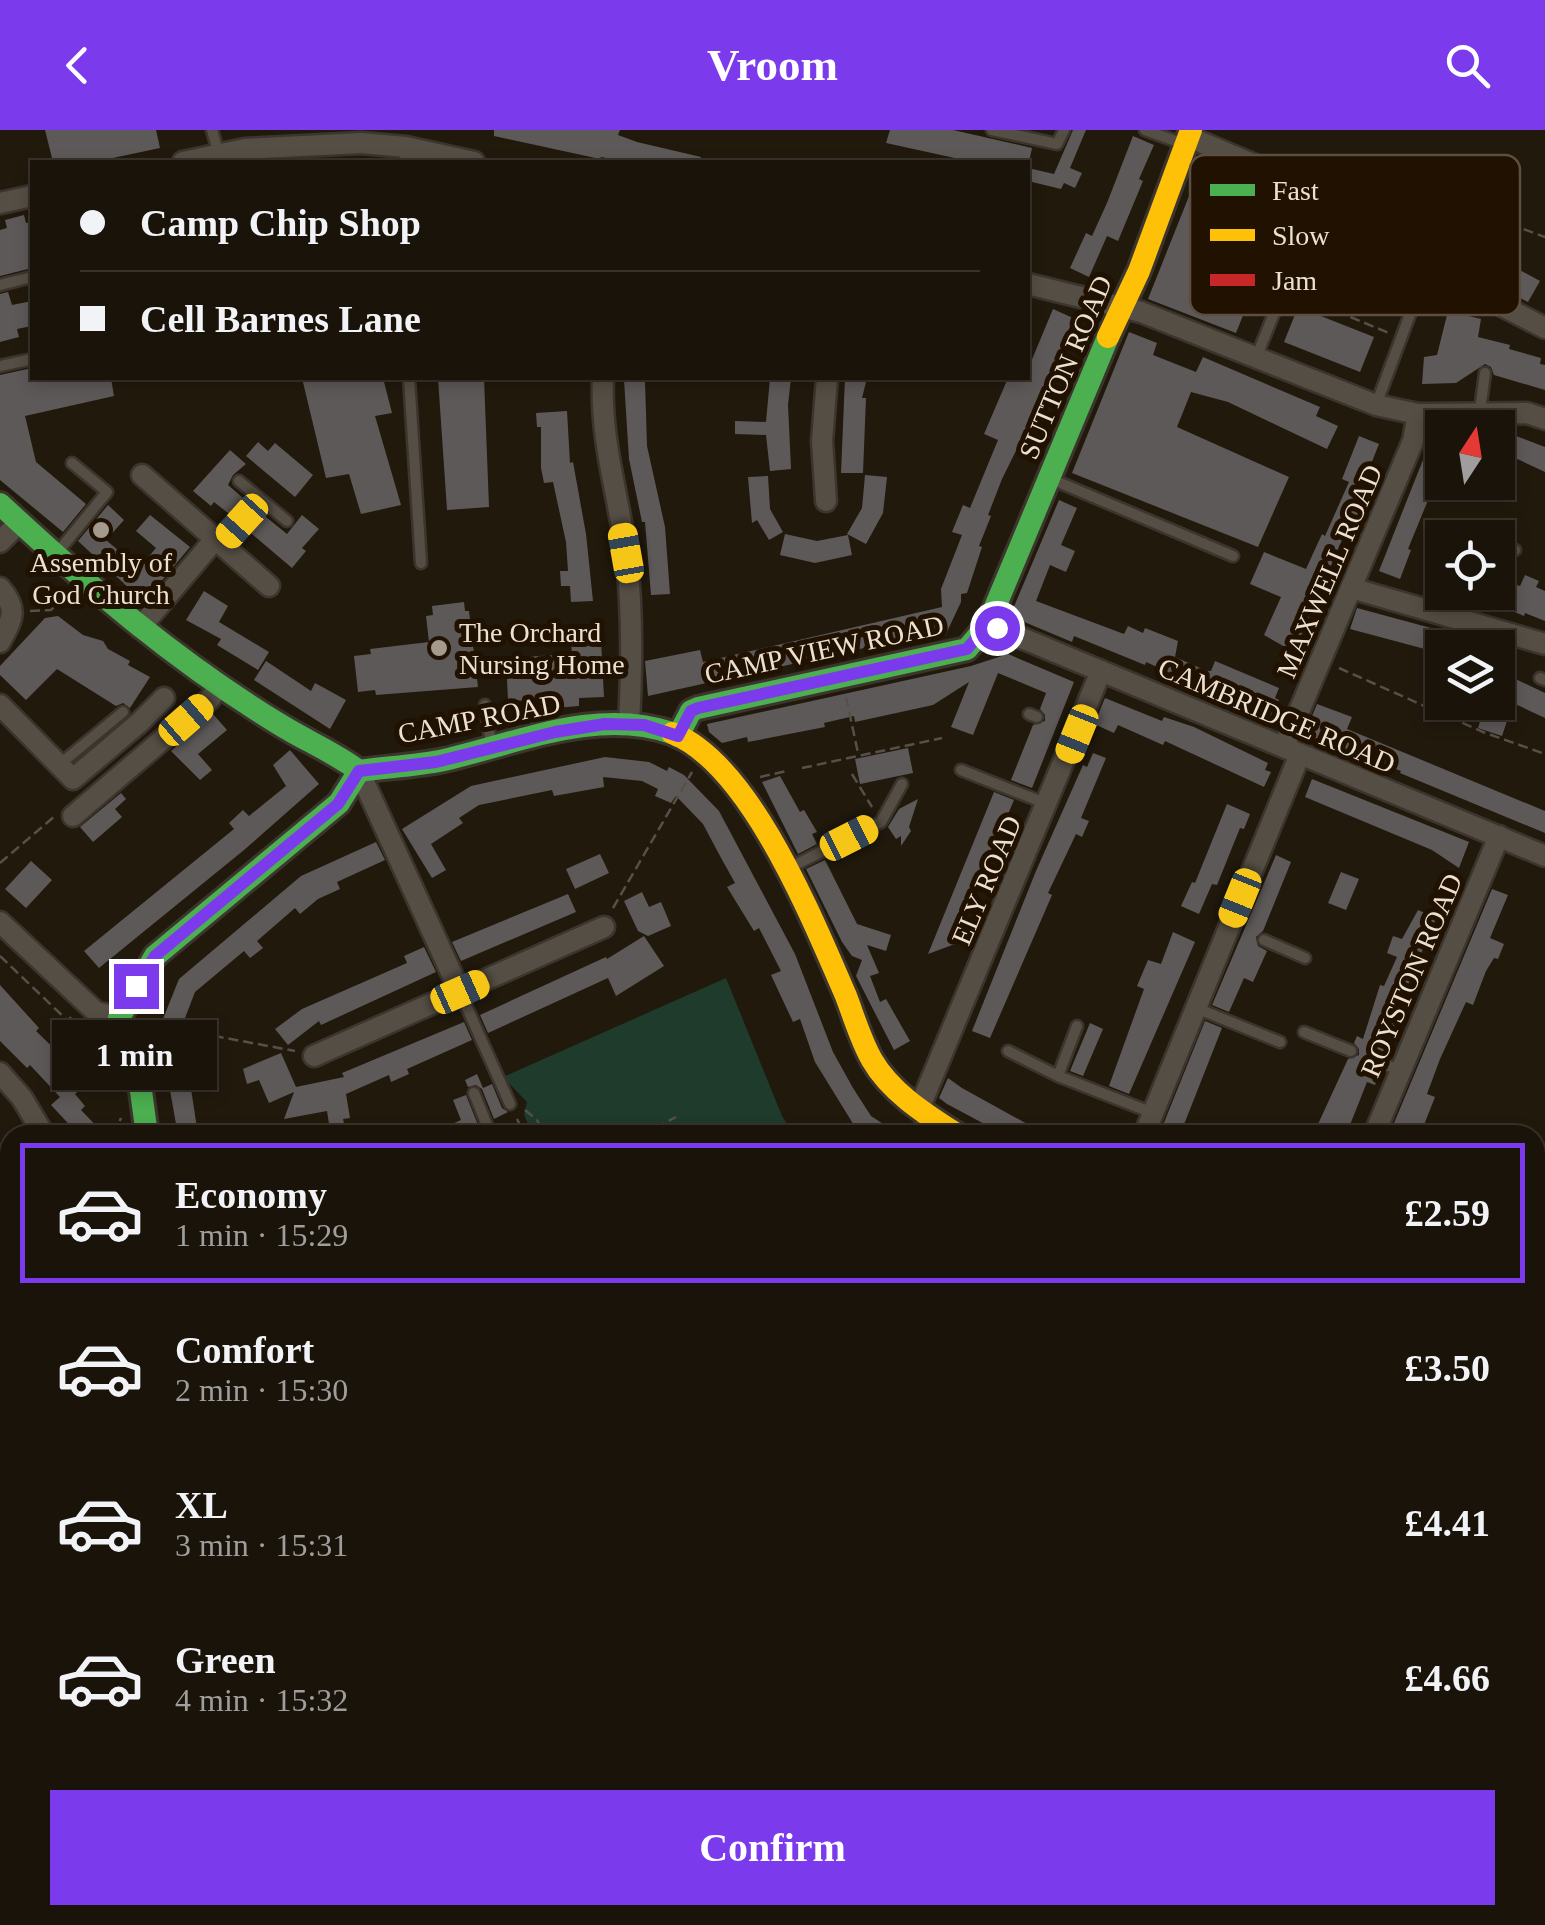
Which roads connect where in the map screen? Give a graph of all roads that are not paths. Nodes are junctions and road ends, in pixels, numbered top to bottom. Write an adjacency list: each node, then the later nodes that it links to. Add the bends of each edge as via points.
1 (212, 130): 8 (lane)
2 (992, 130): 3 (lane, via 1057,144)
3 (1064, 130)
4 (1144, 130): 5 (lane)
5 (1188, 137): 7 (street); 16 (street, SUTTON ROAD)
6 (405, 155): 8 (street, via 362,142); 10 (street)
7 (1231, 155)
8 (229, 156): 9 (street)
9 (198, 160)
10 (454, 160)
11 (30, 196): 12 (street)
12 (0, 203)
13 (30, 278): 15 (lane)
14 (1030, 284): 16 (street)
15 (0, 285)
16 (1121, 305): 22 (street); 36 (street, SUTTON ROAD)
17 (1274, 315): 22 (lane)
18 (1409, 315): 28 (lane)
19 (1519, 315): 20 (street)
20 (1545, 328)
21 (30, 359): 23 (lane)
22 (1256, 359): 28 (street)
23 (0, 366)
24 (1485, 373): 29 (lane)
25 (409, 380): 49 (lane)
26 (603, 380): 65 (street, via 604,440 629,585)
27 (827, 380): 39 (street)
28 (1376, 404): 31 (street)
29 (1480, 410)
30 (1515, 412): 33 (street)
31 (1418, 414): 32 (street); 52 (street, MAXWELL ROAD, via 1413,441)
32 (1425, 414)
33 (1545, 419)
34 (72, 463): 47 (lane, via 107,492)
35 (142, 474): 45 (street)
36 (1050, 479): 48 (lane); 55 (street, SUTTON ROAD)
37 (239, 481): 38 (lane)
38 (261, 499): 41 (lane); 43 (lane)
39 (826, 502)
40 (0, 504): 44 (street)
41 (252, 510)
42 (242, 521): 45 (lane)
43 (287, 521)
44 (20, 522): 46 (street); 47 (street)
45 (219, 541): 50 (street); 56 (street)
46 (0, 542)
47 (54, 556): 56 (street)
48 (1233, 556)
49 (420, 562)
50 (270, 586)
51 (0, 588): 57 (street, via 12,611)
52 (1351, 588): 54 (street); 68 (street, MAXWELL ROAD)
53 (1457, 610): 54 (lane)
54 (1454, 617): 58 (street)
55 (988, 624): 59 (street, CAMBRIDGE ROAD); 66 (street, CAMP VIEW ROAD, via 967,649 698,708)
56 (140, 628): 60 (street)
57 (0, 642)
58 (1545, 644)
59 (1101, 671): 68 (street, CAMBRIDGE ROAD); 73 (street, ELY ROAD)
60 (220, 685): 71 (street); 74 (street)
61 (164, 698): 69 (street, via 73,779)
62 (0, 705): 69 (street)
63 (484, 705): 67 (lane)
64 (122, 712): 69 (lane)
65 (629, 724): 66 (street, CAMP ROAD); 67 (street, CAMP ROAD)
66 (678, 736): 77 (street, CAMP ROAD, via 737,782)
67 (492, 748): 71 (street, CAMP ROAD)
68 (1292, 751): 75 (street, CAMBRIDGE ROAD); 83 (street, MAXWELL ROAD, via 1236,929)
69 (59, 765)
70 (962, 770): 73 (lane)
71 (359, 771): 82 (street); 84 (street, via 328,814 155,956)
72 (902, 784): 77 (lane, via 881,822)
73 (1048, 804): 95 (street, ELY ROAD)
74 (69, 811)
75 (1499, 836): 76 (street, CAMBRIDGE ROAD); 103 (street, ROYSTON ROAD, via 1392,1067)
76 (1545, 856)
77 (786, 870): 95 (street, CAMP ROAD, via 837,970 871,1059 894,1090)
78 (0, 922): 84 (street, via 96,1012)
79 (604, 928): 82 (street)
80 (1264, 940): 81 (lane)
81 (1305, 958)
82 (460, 992): 90 (street); 94 (lane)
83 (1196, 1008): 87 (lane); 96 (street, MAXWELL ROAD)
84 (120, 1018): 98 (street)
85 (1078, 1026): 92 (lane)
86 (1304, 1032): 88 (lane)
87 (1280, 1042)
88 (1351, 1051)
89 (1008, 1052): 92 (lane)
90 (314, 1056)
91 (0, 1073): 97 (street)
92 (1058, 1076): 96 (lane)
93 (474, 1093): 99 (lane)
94 (510, 1104)
95 (923, 1112): 100 (lane); 101 (street, CAMP ROAD)
96 (1153, 1112): 102 (street, MAXWELL ROAD)
97 (38, 1125)
98 (146, 1125)
99 (487, 1125)
100 (918, 1125)
101 (943, 1125)
102 (1148, 1125)
103 (1377, 1125)

